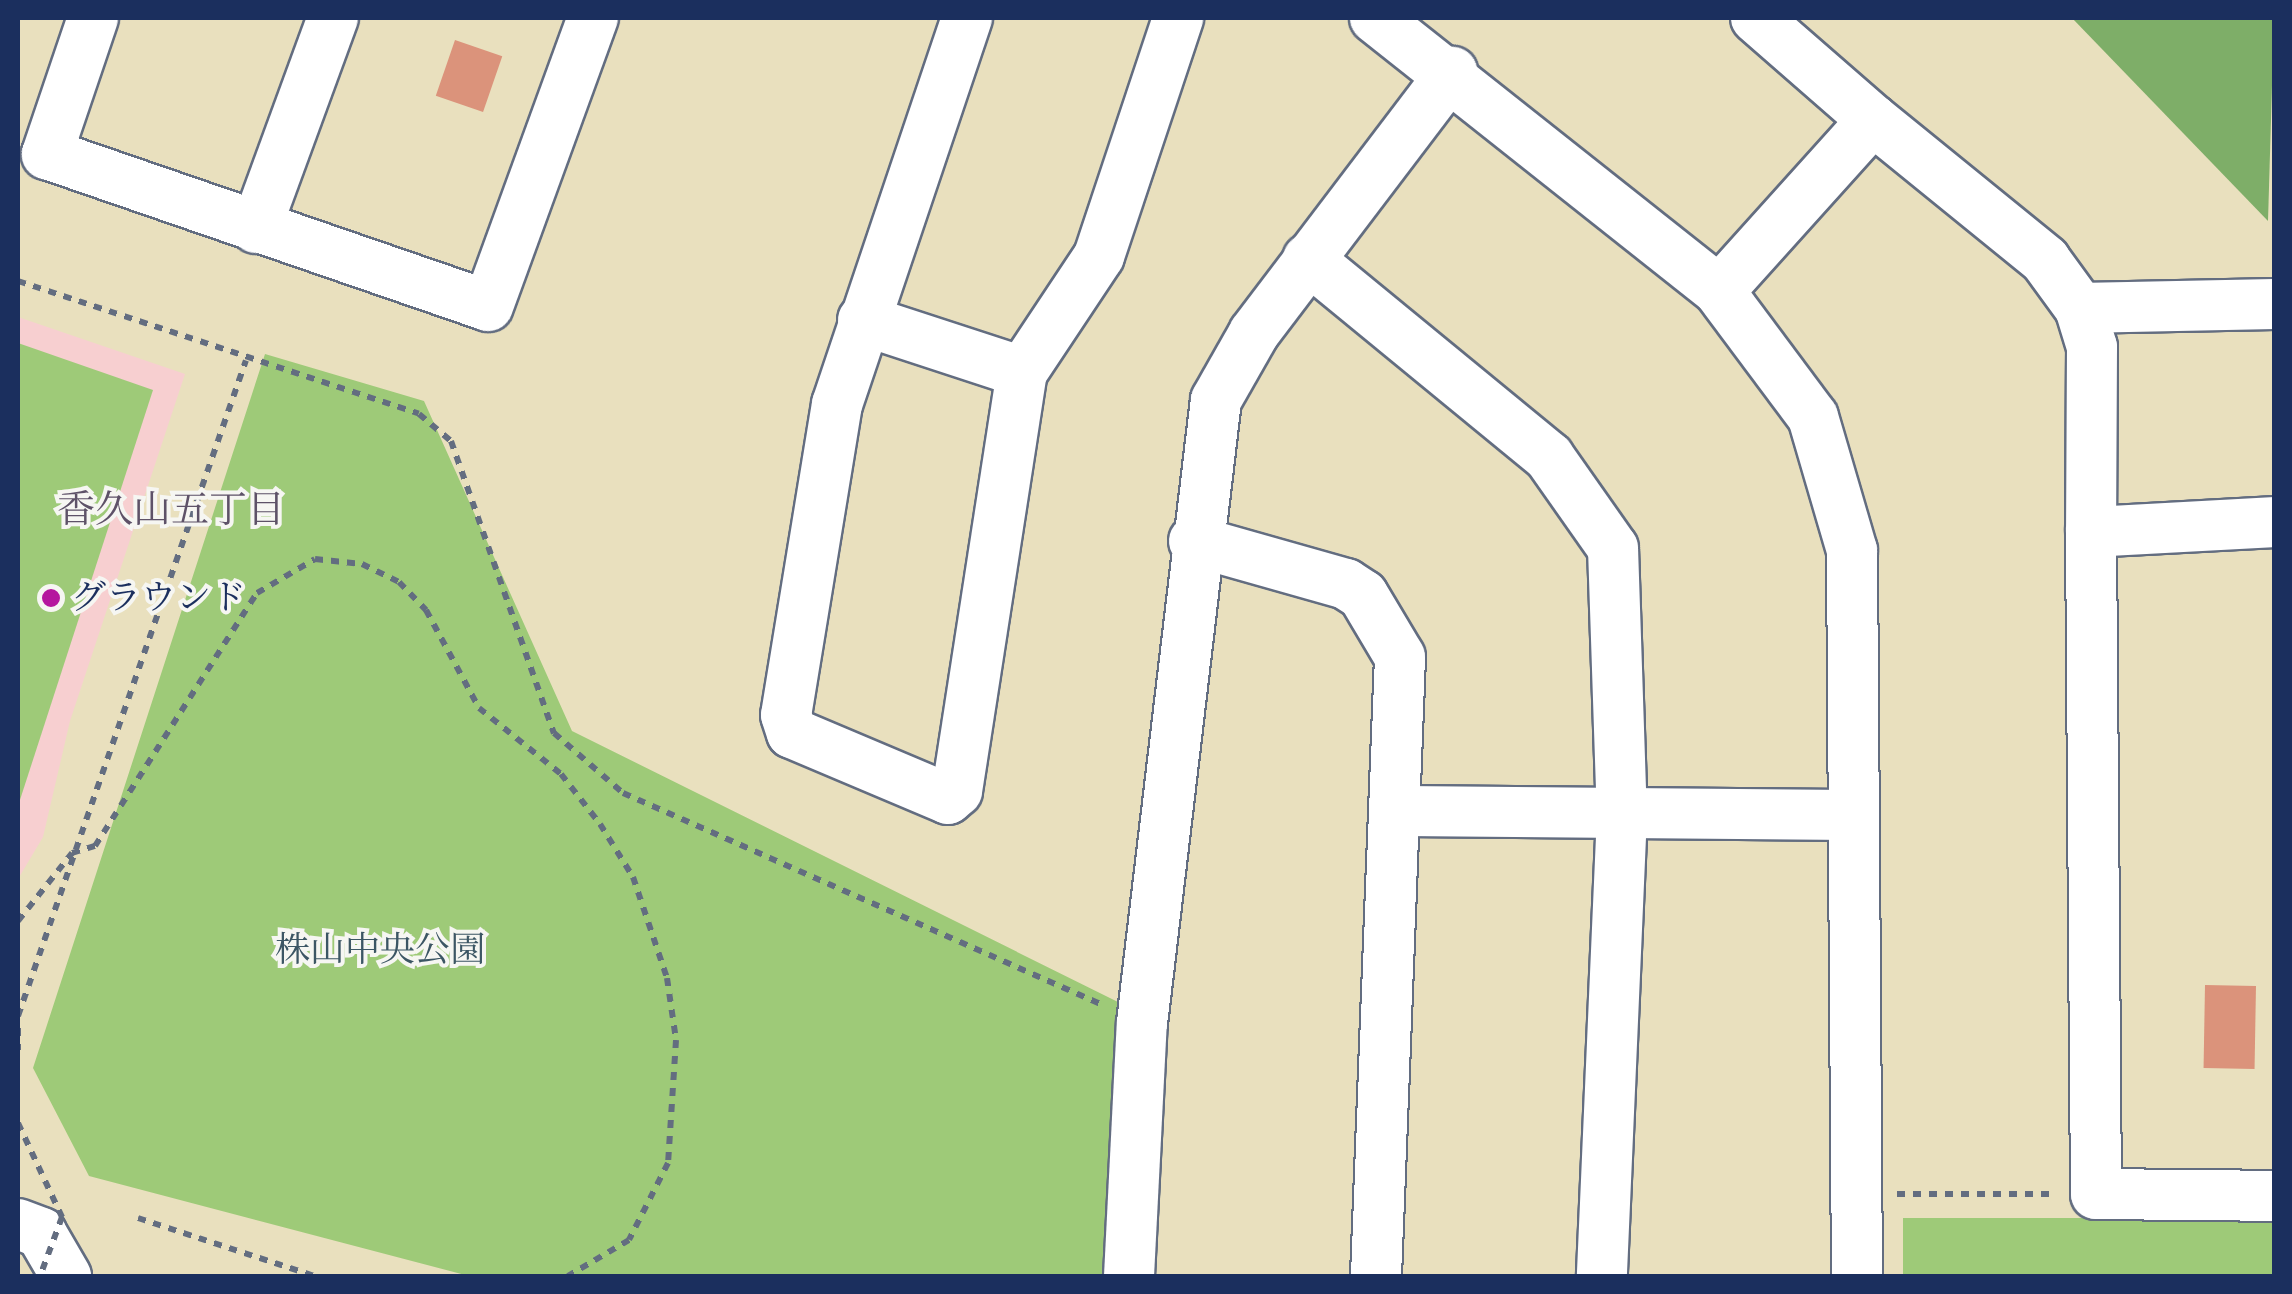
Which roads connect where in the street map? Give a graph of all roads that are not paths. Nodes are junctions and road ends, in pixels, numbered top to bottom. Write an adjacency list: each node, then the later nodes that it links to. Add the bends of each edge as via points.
1 (94, 18): 10 (street, via 47,154)
2 (333, 18): 10 (street)
3 (592, 18): 10 (street, via 488,306)
4 (967, 18): 15 (street)
5 (1178, 18): 16 (street, via 1100,256)
6 (1375, 18): 8 (street)
7 (1756, 18): 9 (street)
8 (1452, 72): 11 (street); 12 (street)
9 (1873, 120): 12 (street); 14 (street, via 2044,260)
10 (256, 228)
11 (1308, 259): 19 (street, via 1225,376); 21 (street, via 1550,457 1600,524 1620,601)
12 (1719, 291): 22 (street, via 1813,418 1845,514)
13 (2274, 304): 14 (street)
14 (2080, 308): 18 (street, via 2092,347)
15 (864, 320): 16 (street); 16 (street, via 837,404 786,716 792,733 948,799 957,791)
16 (1022, 372)
17 (2274, 522): 18 (street)
18 (2090, 532): 23 (street, via 2096,1194)
19 (1194, 541): 20 (street, via 1363,594 1400,658); 26 (street, via 1142,1023)
20 (1401, 811): 21 (street); 27 (street)
21 (1622, 814): 22 (street); 28 (street)
22 (1852, 815): 29 (street)
23 (2274, 1196)
24 (18, 1224): 25 (street, via 41,1232)
25 (66, 1276)
26 (1129, 1276)
27 (1376, 1276)
28 (1602, 1276)
29 (1858, 1276)

